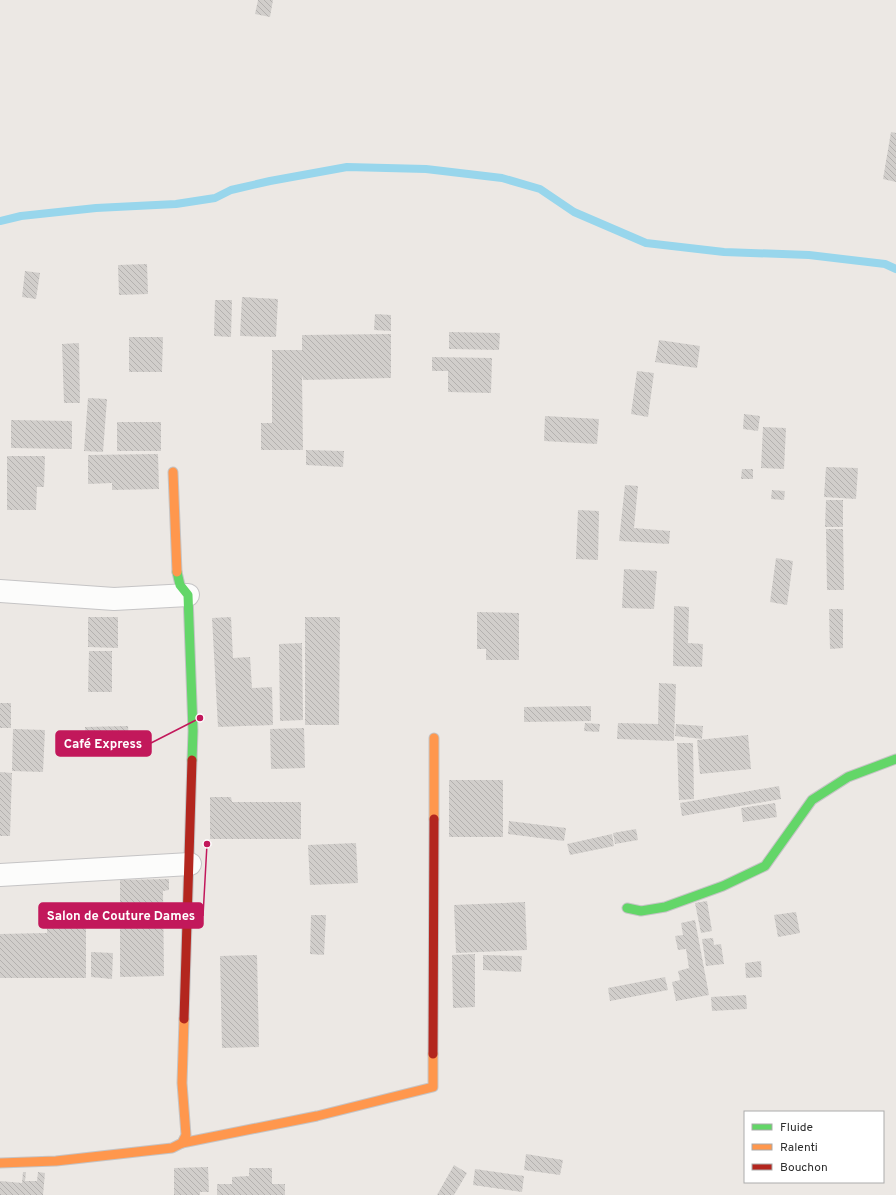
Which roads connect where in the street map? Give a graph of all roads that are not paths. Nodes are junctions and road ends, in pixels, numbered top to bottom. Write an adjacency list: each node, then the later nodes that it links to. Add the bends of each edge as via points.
1 (172, 472): 3 (street, via 177,574 180,585)
2 (0, 591): 3 (street, via 114,599)
3 (188, 594): 6 (street, via 193,731)
4 (434, 738): 9 (street, via 433,1087 317,1116)
5 (896, 759): 8 (street, via 848,776 812,800 766,866 665,908 641,911)
6 (190, 864): 7 (street); 9 (street, via 182,1083 186,1135)
7 (0, 876)
8 (627, 908)
9 (182, 1144): 10 (street, via 172,1148 56,1161)
10 (0, 1163)

